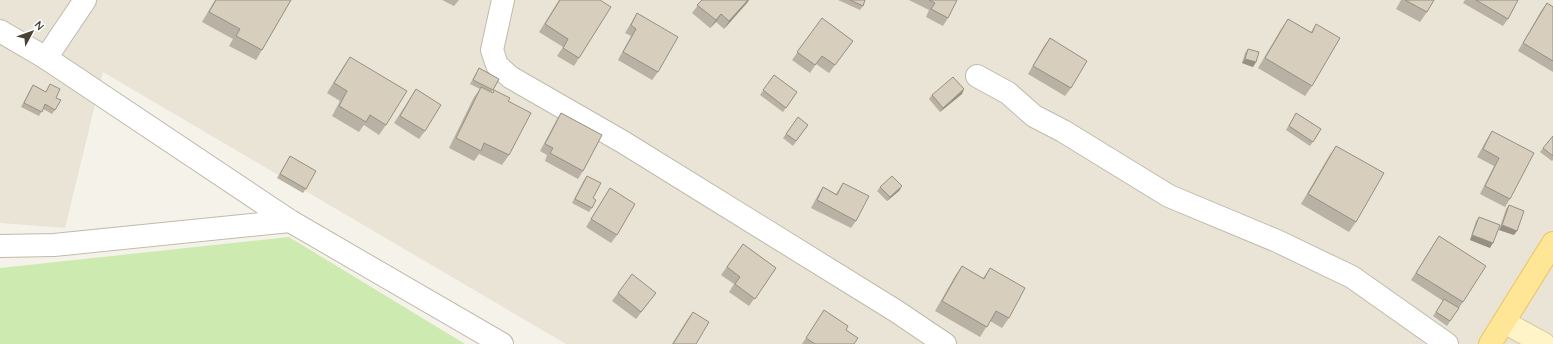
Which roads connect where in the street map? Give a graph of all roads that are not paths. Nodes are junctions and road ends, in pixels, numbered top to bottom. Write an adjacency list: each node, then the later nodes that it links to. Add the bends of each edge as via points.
1 (85, 0): 4 (street)
2 (503, 0): 11 (street, via 492,50 497,65 510,77 623,142 896,310)
3 (0, 31): 4 (street)
4 (46, 58): 6 (street)
5 (977, 76): 12 (street, via 1008,93 1034,116 1169,196 1277,241 1352,277)
6 (290, 221): 8 (street, via 54,245); 10 (street)
7 (1553, 243): 9 (main road)
8 (0, 246)
9 (1504, 322): 13 (main road); 14 (street)
10 (502, 344)
11 (945, 344)
12 (1447, 344)
13 (1490, 344)
14 (1544, 344)

